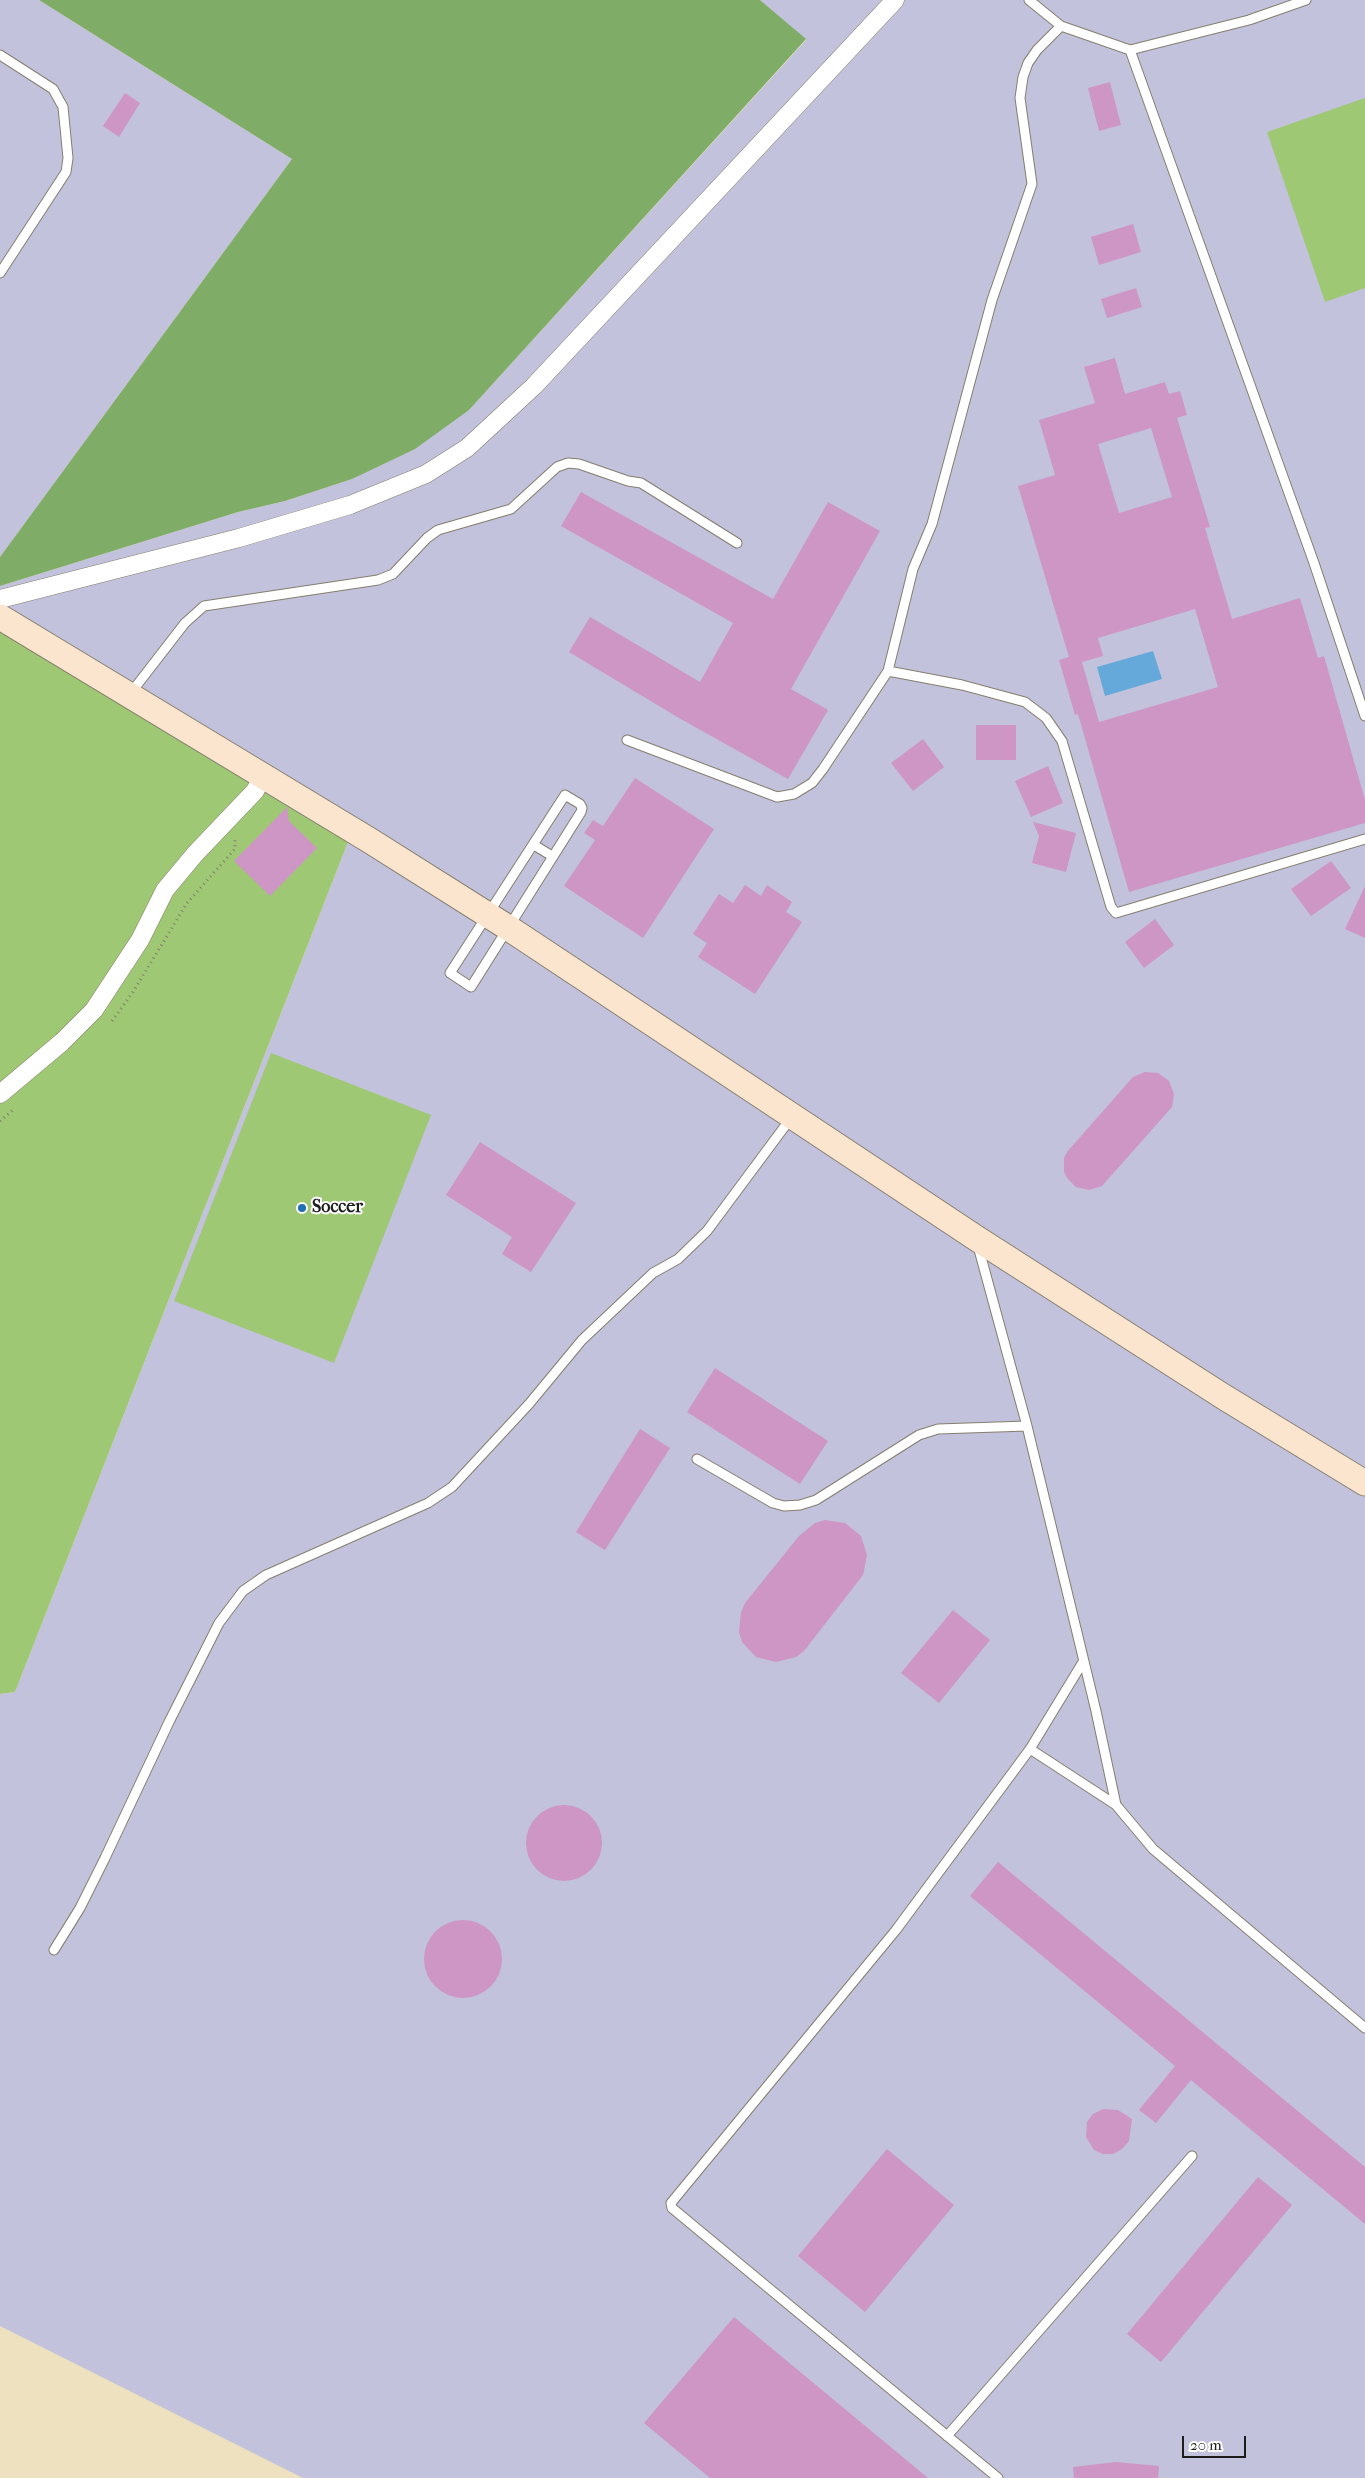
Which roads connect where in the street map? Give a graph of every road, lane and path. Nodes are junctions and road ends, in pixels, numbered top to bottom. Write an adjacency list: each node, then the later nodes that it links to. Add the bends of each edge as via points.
1 (895, 0): 9 (street, via 534,386 467,448 426,474 350,506)
2 (1029, 0): 4 (lane)
3 (1306, 0): 5 (lane, via 1249,20)
4 (1061, 26): 5 (lane); 11 (lane, via 1037,50 1022,77 1020,98 1031,175 1030,195 992,300 932,524 914,569)
5 (1130, 50): 13 (lane)
6 (0, 56): 7 (lane, via 53,88 63,107 68,158 66,172)
7 (0, 273)
8 (737, 543): 12 (lane, via 641,483 568,463 557,467 511,509 438,530 393,574 378,580 204,606 185,623)
9 (0, 599)
10 (0, 618): 12 (street)
11 (888, 671): 14 (lane, via 823,769 812,783 794,794 777,797); 16 (lane, via 962,685 1026,702 1046,718 1062,741 1111,907 1116,913)
12 (128, 696): 15 (street)
13 (1365, 714)
14 (627, 740)
15 (263, 776): 19 (street); 20 (street, via 255,791 165,890 140,940 94,1010 62,1042)
16 (1365, 839)
17 (534, 845): 18 (lane); 18 (lane, via 565,795 580,804 581,812); 19 (lane)
18 (552, 856): 19 (lane)
19 (498, 921): 19 (lane, via 470,987 450,974); 21 (street)
20 (0, 1094)
21 (793, 1116): 22 (street); 29 (lane, via 707,1231 678,1259 653,1273 582,1340 529,1404 452,1487 428,1503 266,1575 243,1591 219,1623 80,1908)
22 (976, 1238): 23 (lane); 25 (street)
23 (1027, 1426): 24 (lane, via 938,1429 919,1436 816,1500 800,1505 773,1503); 26 (lane)
24 (697, 1459)
25 (1365, 1483)
26 (1084, 1662): 27 (lane); 28 (lane)
27 (1030, 1749): 28 (lane); 32 (lane, via 896,1930 671,2204)
28 (1116, 1805): 30 (lane, via 1153,1849)
29 (54, 1950)
30 (1365, 2028)
31 (1192, 2156): 32 (lane)
32 (947, 2436): 33 (lane)
33 (998, 2478)

